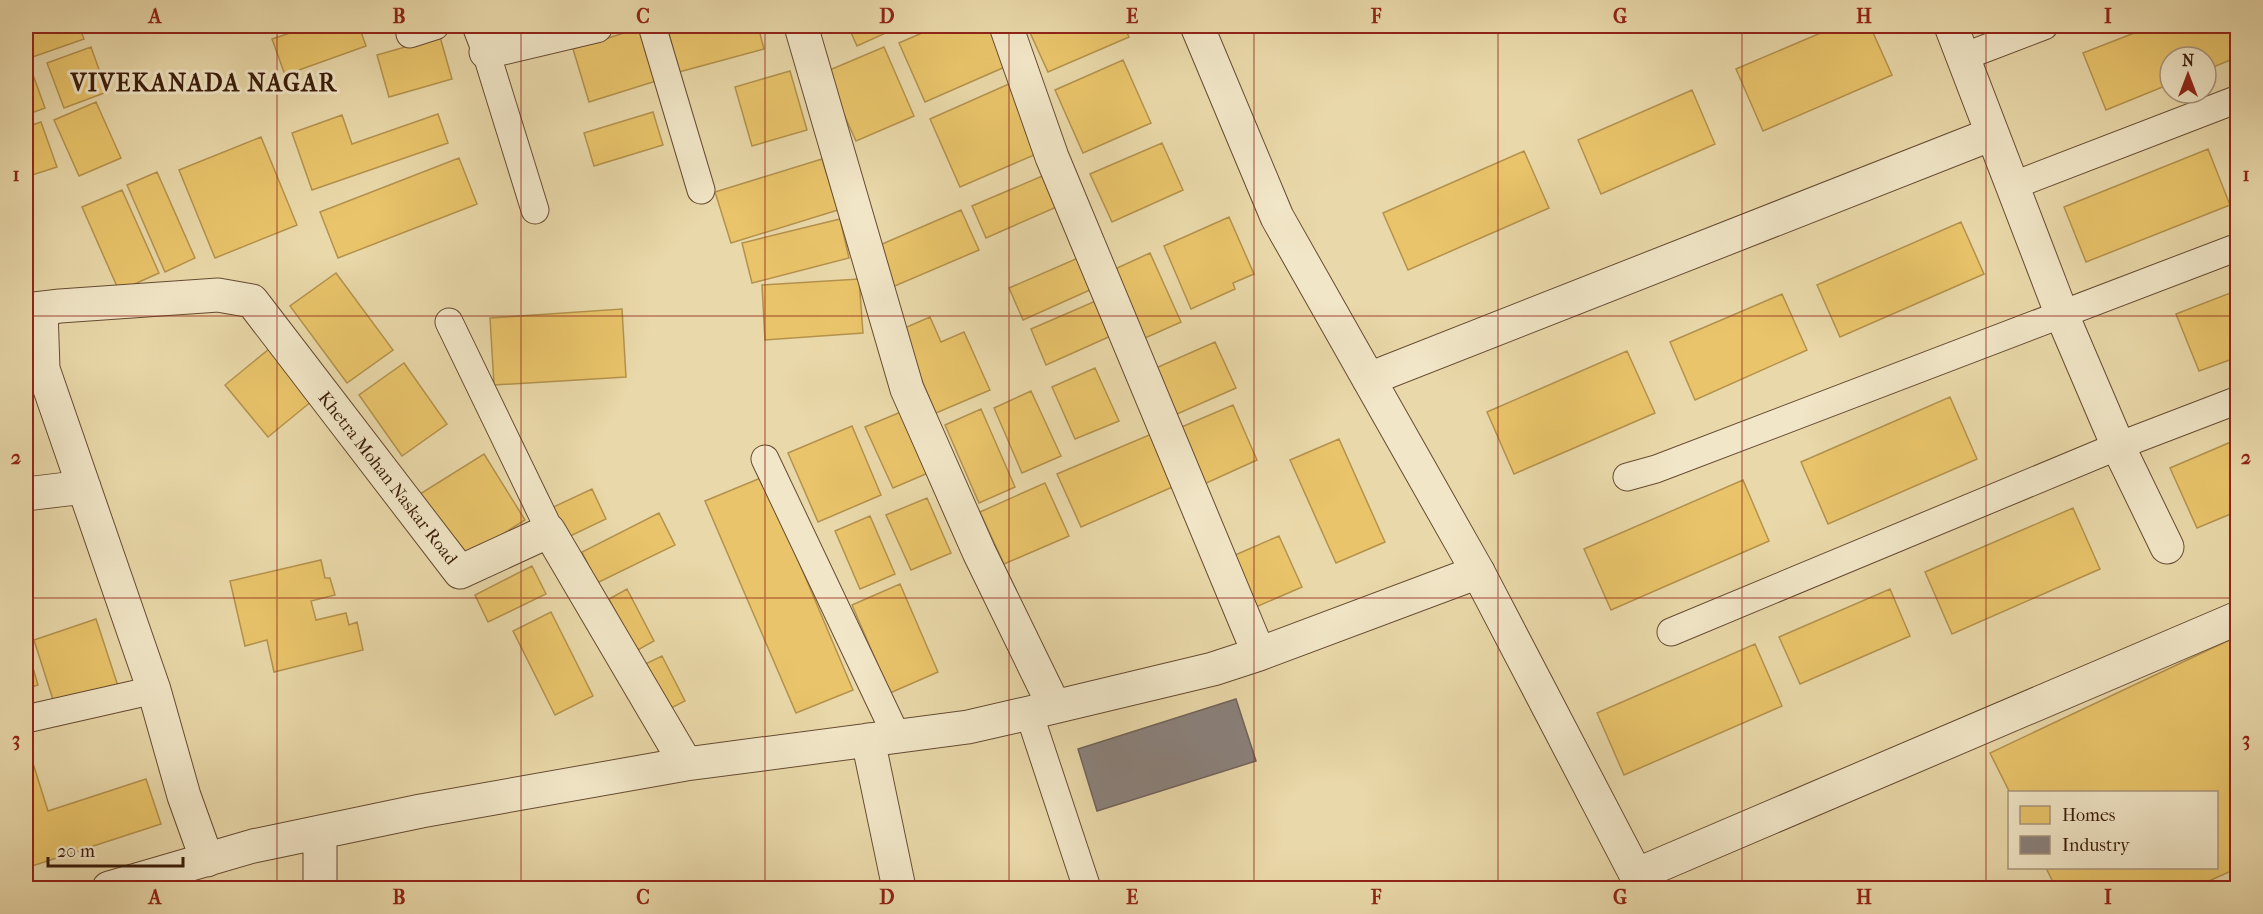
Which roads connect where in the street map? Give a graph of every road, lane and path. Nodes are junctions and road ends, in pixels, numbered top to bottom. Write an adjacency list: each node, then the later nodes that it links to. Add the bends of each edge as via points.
1 (435, 26): 9 (lane)
2 (596, 26): 10 (street)
3 (652, 26): 15 (lane)
4 (801, 26): 35 (street, via 907,389 979,552)
5 (1006, 26): 33 (street, via 1052,157)
6 (1197, 26): 21 (street, via 1277,217)
7 (1951, 26): 11 (street)
8 (2044, 26): 11 (lane)
9 (410, 34)
10 (481, 39): 16 (lane)
11 (1963, 57): 13 (street)
12 (2238, 99): 14 (lane)
13 (1992, 134): 14 (street); 21 (street)
14 (2012, 186): 19 (street)
15 (701, 190)
16 (535, 210)
17 (2238, 247): 19 (lane)
18 (33, 309): 26 (street, via 43,369); 28 (street, Khetra Mohan Naskar Road, via 218,295 252,301 460,572 549,531)
19 (2062, 315): 23 (street); 25 (lane)
20 (449, 322): 28 (lane)
21 (1369, 379): 30 (street)
22 (2238, 400): 23 (lane)
23 (2118, 446): 29 (street); 32 (lane)
24 (765, 459): 37 (lane)
25 (1627, 477)
26 (84, 487): 27 (street); 34 (street)
27 (26, 494)
28 (554, 539): 38 (street)
29 (2167, 547)
30 (1478, 572): 33 (street); 41 (street)
31 (2238, 618): 41 (street)
32 (1671, 632)
33 (1259, 654): 35 (street, via 1213,669)
34 (154, 690): 36 (lane); 40 (street)
35 (1041, 709): 37 (street, via 968,727); 45 (lane)
36 (26, 719)
37 (883, 739): 38 (street); 44 (street)
38 (686, 764): 39 (street)
39 (320, 833): 40 (street); 43 (street)
40 (207, 860): 42 (street)
41 (1640, 882)
42 (110, 888)
43 (320, 888)
44 (899, 888)
45 (1087, 888)

